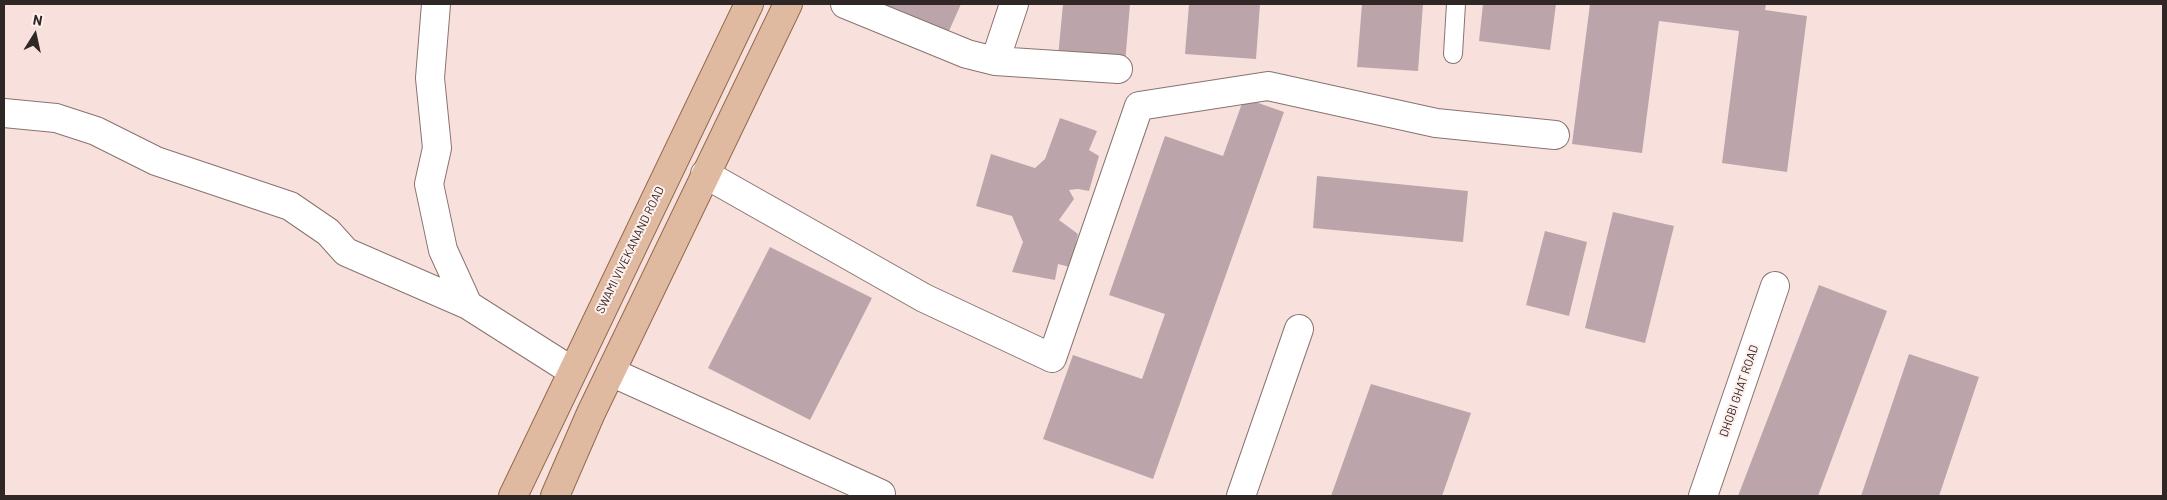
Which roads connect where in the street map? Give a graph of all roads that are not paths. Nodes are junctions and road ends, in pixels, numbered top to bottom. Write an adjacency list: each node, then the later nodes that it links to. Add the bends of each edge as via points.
1 (436, 4): 14 (street, via 430,78 437,148 429,184 443,250)
2 (749, 4): 16 (main road, SWAMI VIVEKANAND ROAD)
3 (788, 4): 12 (main road)
4 (844, 4): 8 (street, via 967,54)
5 (1014, 4): 8 (street)
6 (1456, 4): 7 (lane)
7 (1453, 54)
8 (995, 61): 9 (street)
9 (1118, 69)
10 (4, 113): 14 (street, via 56,118 96,131 156,160 290,206 328,232 346,252)
11 (1555, 135): 12 (street, via 1436,123 1268,86 1140,106 1052,358 924,298)
12 (705, 174): 17 (main road)
13 (1775, 286): 22 (street, DHOBI GHAT ROAD)
14 (468, 304): 16 (street)
15 (1299, 329): 21 (street)
16 (572, 371): 19 (main road, SWAMI VIVEKANAND ROAD)
17 (610, 372): 18 (street); 20 (main road)
18 (881, 494)
19 (513, 496)
20 (555, 496)
21 (1241, 496)
22 (1702, 496)

